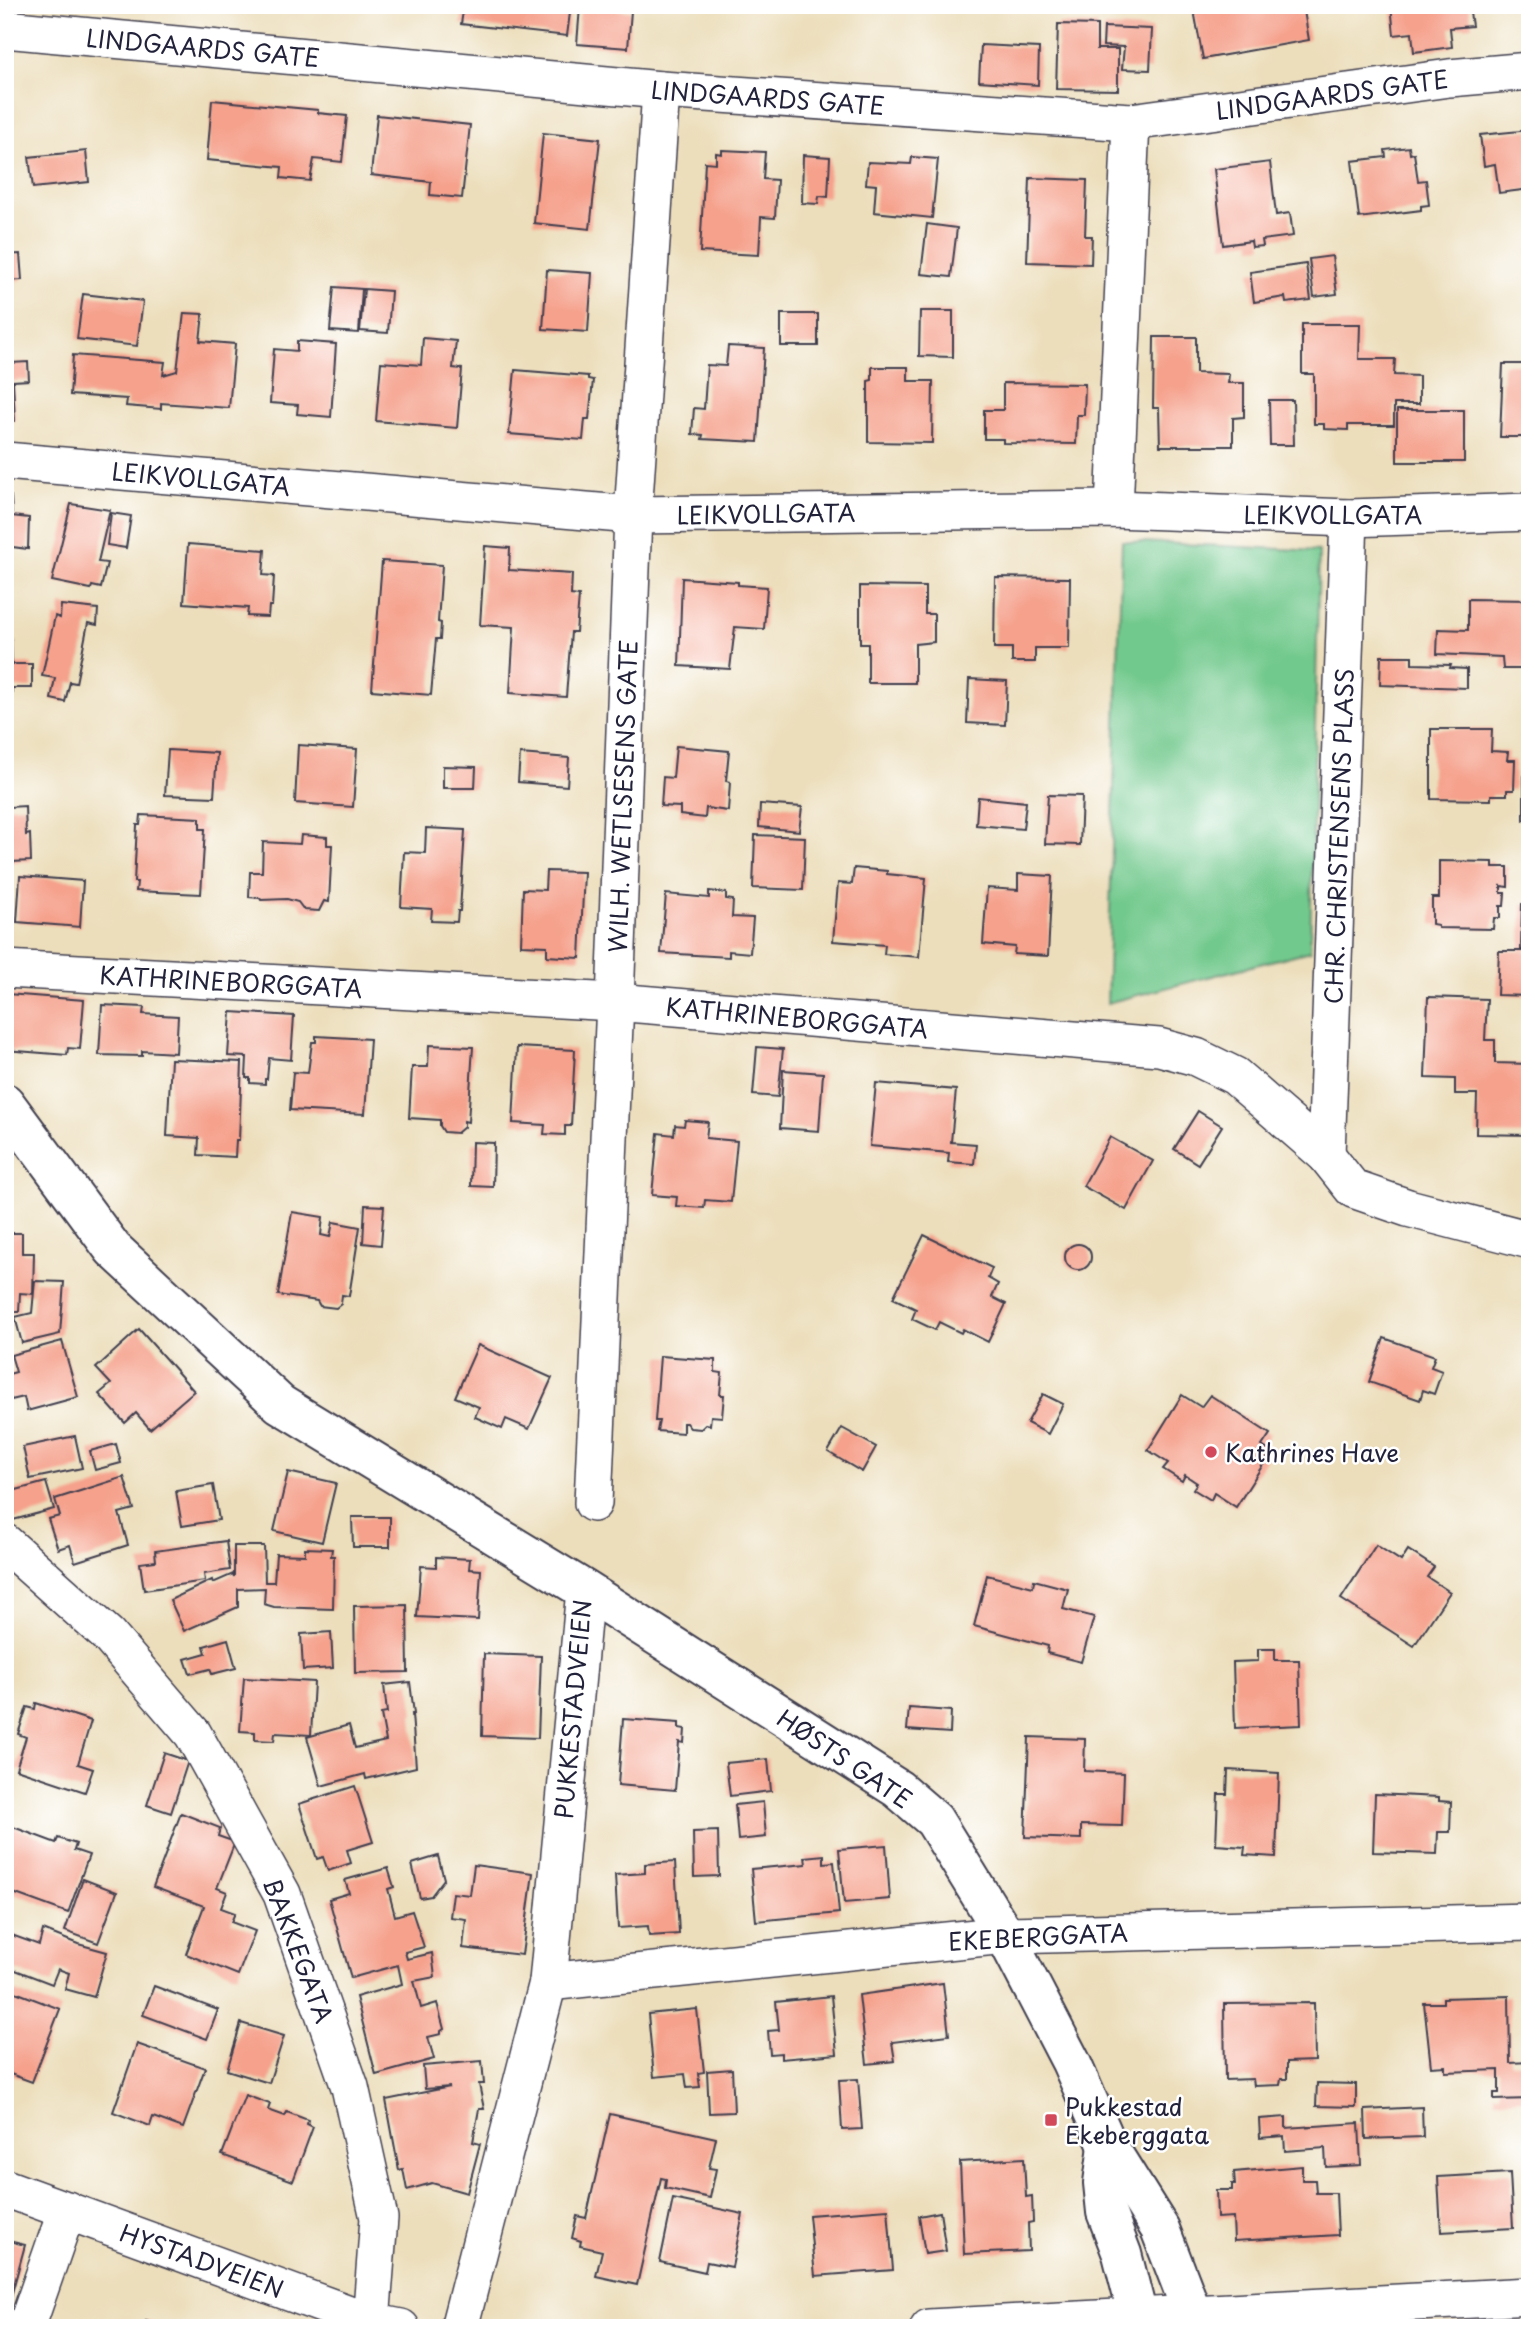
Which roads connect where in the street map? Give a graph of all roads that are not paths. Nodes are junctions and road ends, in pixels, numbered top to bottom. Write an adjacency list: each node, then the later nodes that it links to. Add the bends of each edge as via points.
1 (5, 29): 3 (street, LINDGAARDS GATE)
2 (1530, 71): 4 (street, LINDGAARDS GATE)
3 (660, 90): 4 (street, LINDGAARDS GATE); 8 (street, WILH. WETLSESENS GATE)
4 (1131, 122): 6 (street)
5 (5, 461): 8 (street, LEIKVOLLGATA)
6 (1114, 509): 8 (street, LEIKVOLLGATA); 9 (street, LEIKVOLLGATA)
7 (1530, 512): 9 (street, LEIKVOLLGATA)
8 (633, 515): 11 (street, WILH. WETLSESENS GATE)
9 (1349, 518): 13 (street, CHR. CHRISTENSENS PLASS)
10 (5, 970): 11 (street, KATHRINEBORGGATA)
11 (615, 1002): 13 (street, KATHRINEBORGGATA, via 1159,1047 1196,1057 1235,1076); 15 (street, WILH. WETLSESENS GATE)
12 (5, 1103): 17 (main road, PUKKESTADVEIEN, via 113,1249 280,1404)
13 (1326, 1155): 14 (street, KATHRINEBORGGATA, via 1353,1189)
14 (1530, 1240)
15 (593, 1503)
16 (5, 1543): 27 (street, BAKKEGATA, via 108,1635 193,1734 282,1894 350,2087 379,2218)
17 (585, 1590): 19 (main road, HØSTS GATE, via 898,1789 934,1820); 20 (street, PUKKESTADVEIEN)
18 (1530, 1922): 19 (street, EKEBERGGATA)
19 (1005, 1935): 20 (street, EKEBERGGATA); 21 (main road, HØSTS GATE, via 1071,2062)
20 (548, 1982): 29 (street, PUKKESTADVEIEN)
21 (1108, 2146): 25 (main road, HØSTS GATE, via 1160,2229); 26 (main road, via 1103,2183 1107,2212)
22 (5, 2188): 23 (street, HYSTADVEIEN)
23 (67, 2210): 27 (street, HYSTADVEIEN); 28 (street)
24 (1530, 2295): 25 (street)
25 (1194, 2321): 26 (street)
26 (1139, 2322): 30 (street)
27 (386, 2325)
28 (26, 2328)
29 (459, 2328)
30 (929, 2328)

